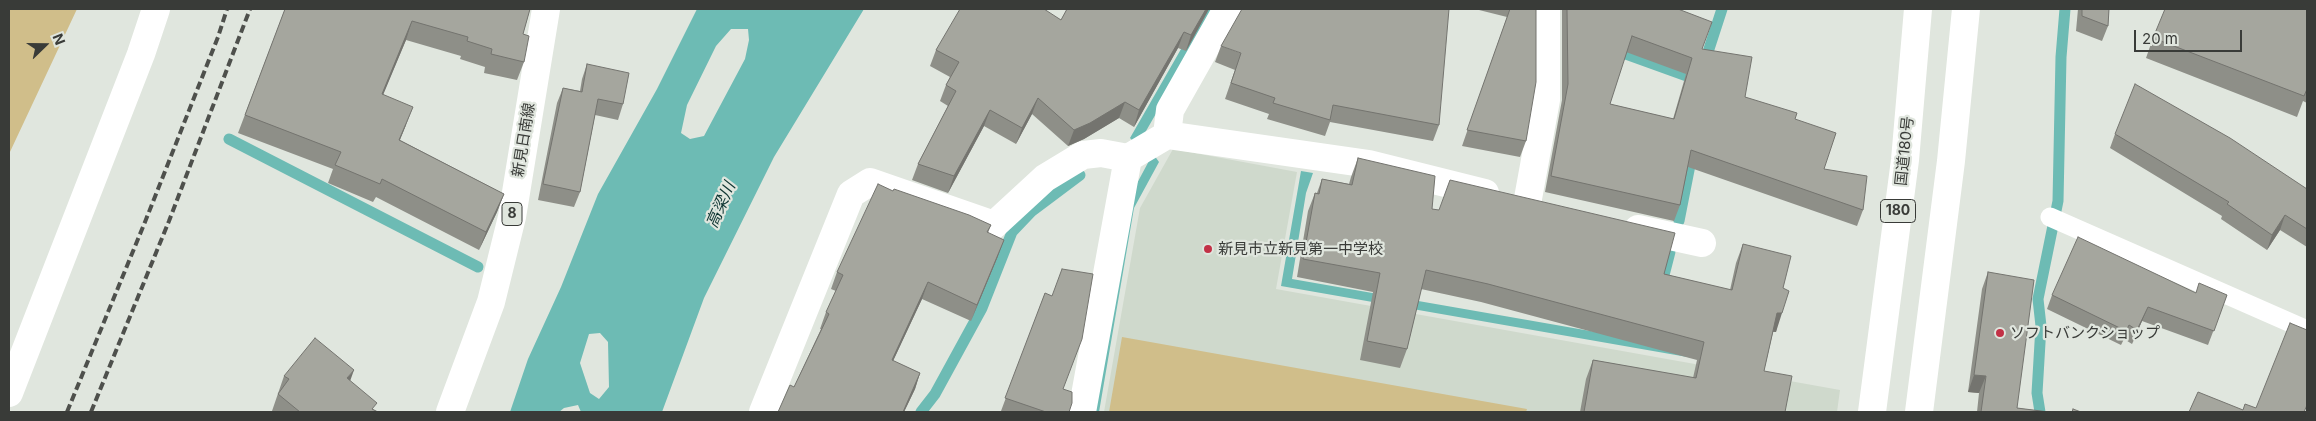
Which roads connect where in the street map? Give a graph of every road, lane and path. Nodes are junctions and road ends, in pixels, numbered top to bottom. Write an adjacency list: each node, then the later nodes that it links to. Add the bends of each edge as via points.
1 (156, 9): 15 (main road)
2 (546, 9): 16 (main road, 新見日南線 / 8, via 512,218 491,302)
3 (1227, 9): 7 (main road, via 1170,110)
4 (1546, 9): 9 (main road, via 1546,100)
5 (1918, 9): 19 (main road, 国道180号 / 180, via 1905,160)
6 (1966, 9): 20 (main road, via 1951,161)
7 (1167, 135): 8 (main road); 9 (main road, via 1369,164)
8 (1128, 158): 17 (main road, via 1101,153 1082,155 1045,178 994,225 870,182 851,194); 18 (main road)
9 (1527, 204): 10 (main road)
10 (1556, 211)
11 (2050, 217): 14 (lane)
12 (1614, 224): 13 (main road)
13 (1702, 243)
14 (2307, 330)
15 (9, 393)
16 (450, 412)
17 (763, 412)
18 (1082, 412)
19 (1872, 412)
20 (1919, 412)

